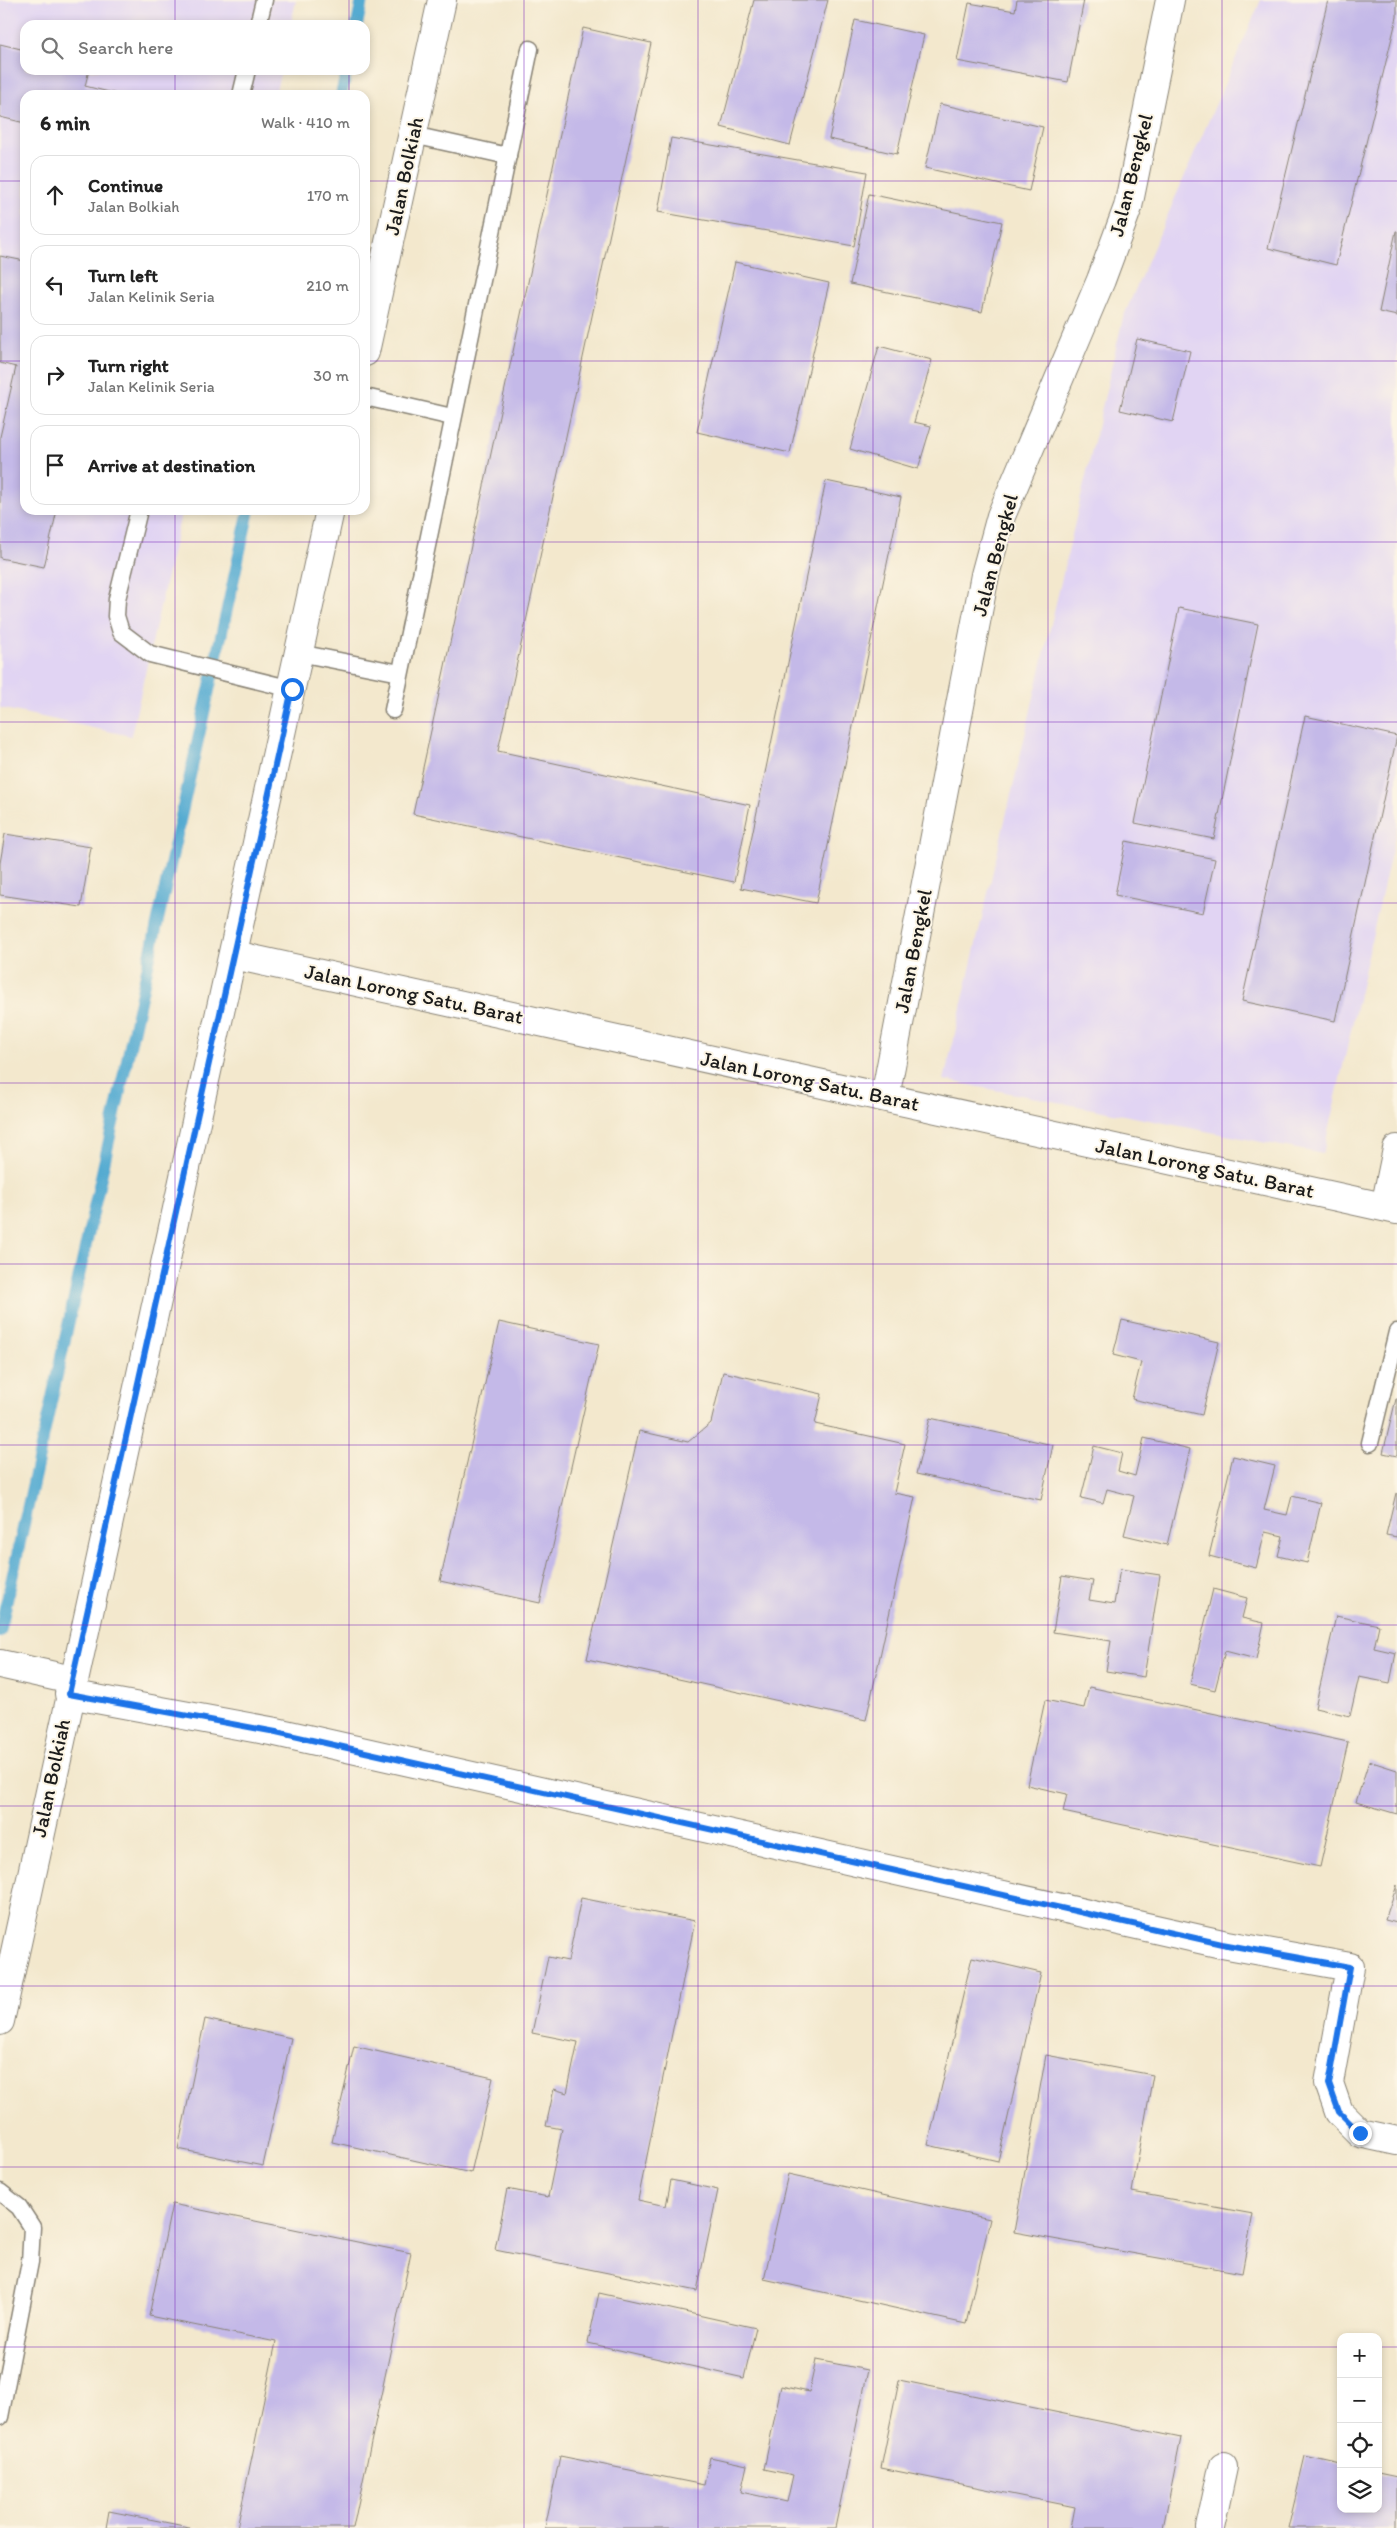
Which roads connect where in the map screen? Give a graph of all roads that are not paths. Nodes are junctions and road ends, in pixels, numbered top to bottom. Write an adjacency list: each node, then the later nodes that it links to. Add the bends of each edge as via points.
1 (264, 0): 4 (lane)
2 (442, 0): 8 (street, Jalan Bolkiah)
3 (1170, 0): 20 (street, Jalan Bengkel, via 1128,207 1102,280 1001,516 985,575)
4 (259, 20)
5 (530, 49): 9 (lane)
6 (246, 75): 7 (lane)
7 (242, 90)
8 (413, 135): 9 (lane); 10 (street, Jalan Bolkiah)
9 (508, 156): 12 (lane)
10 (370, 329)
11 (370, 398): 12 (lane)
12 (452, 417): 16 (lane)
13 (138, 515): 17 (lane, via 117,599 116,616 120,632 150,654)
14 (329, 515): 15 (street, Jalan Bolkiah)
15 (299, 653): 16 (lane); 17 (street, Jalan Bolkiah)
16 (400, 673): 18 (lane)
17 (292, 689): 19 (street, Jalan Bolkiah)
18 (393, 710)
19 (234, 955): 20 (street, Jalan Lorong Satu. Barat); 26 (street, Jalan Bolkiah)
20 (886, 1097): 22 (street, Jalan Lorong Satu. Barat)
21 (1397, 1149): 22 (street)
22 (1391, 1209)
23 (1397, 1332): 24 (lane)
24 (1370, 1443)
25 (11, 1666): 26 (street)
26 (70, 1687): 27 (street, Jalan Bolkiah); 28 (street, via 1203,1940 1350,1967 1329,2084 1339,2112 1360,2133)
27 (0, 2020)
28 (1397, 2141)
29 (0, 2192): 30 (lane, via 19,2206 32,2227 30,2262)
30 (0, 2417)
31 (1223, 2467): 32 (street)
32 (1210, 2528)

